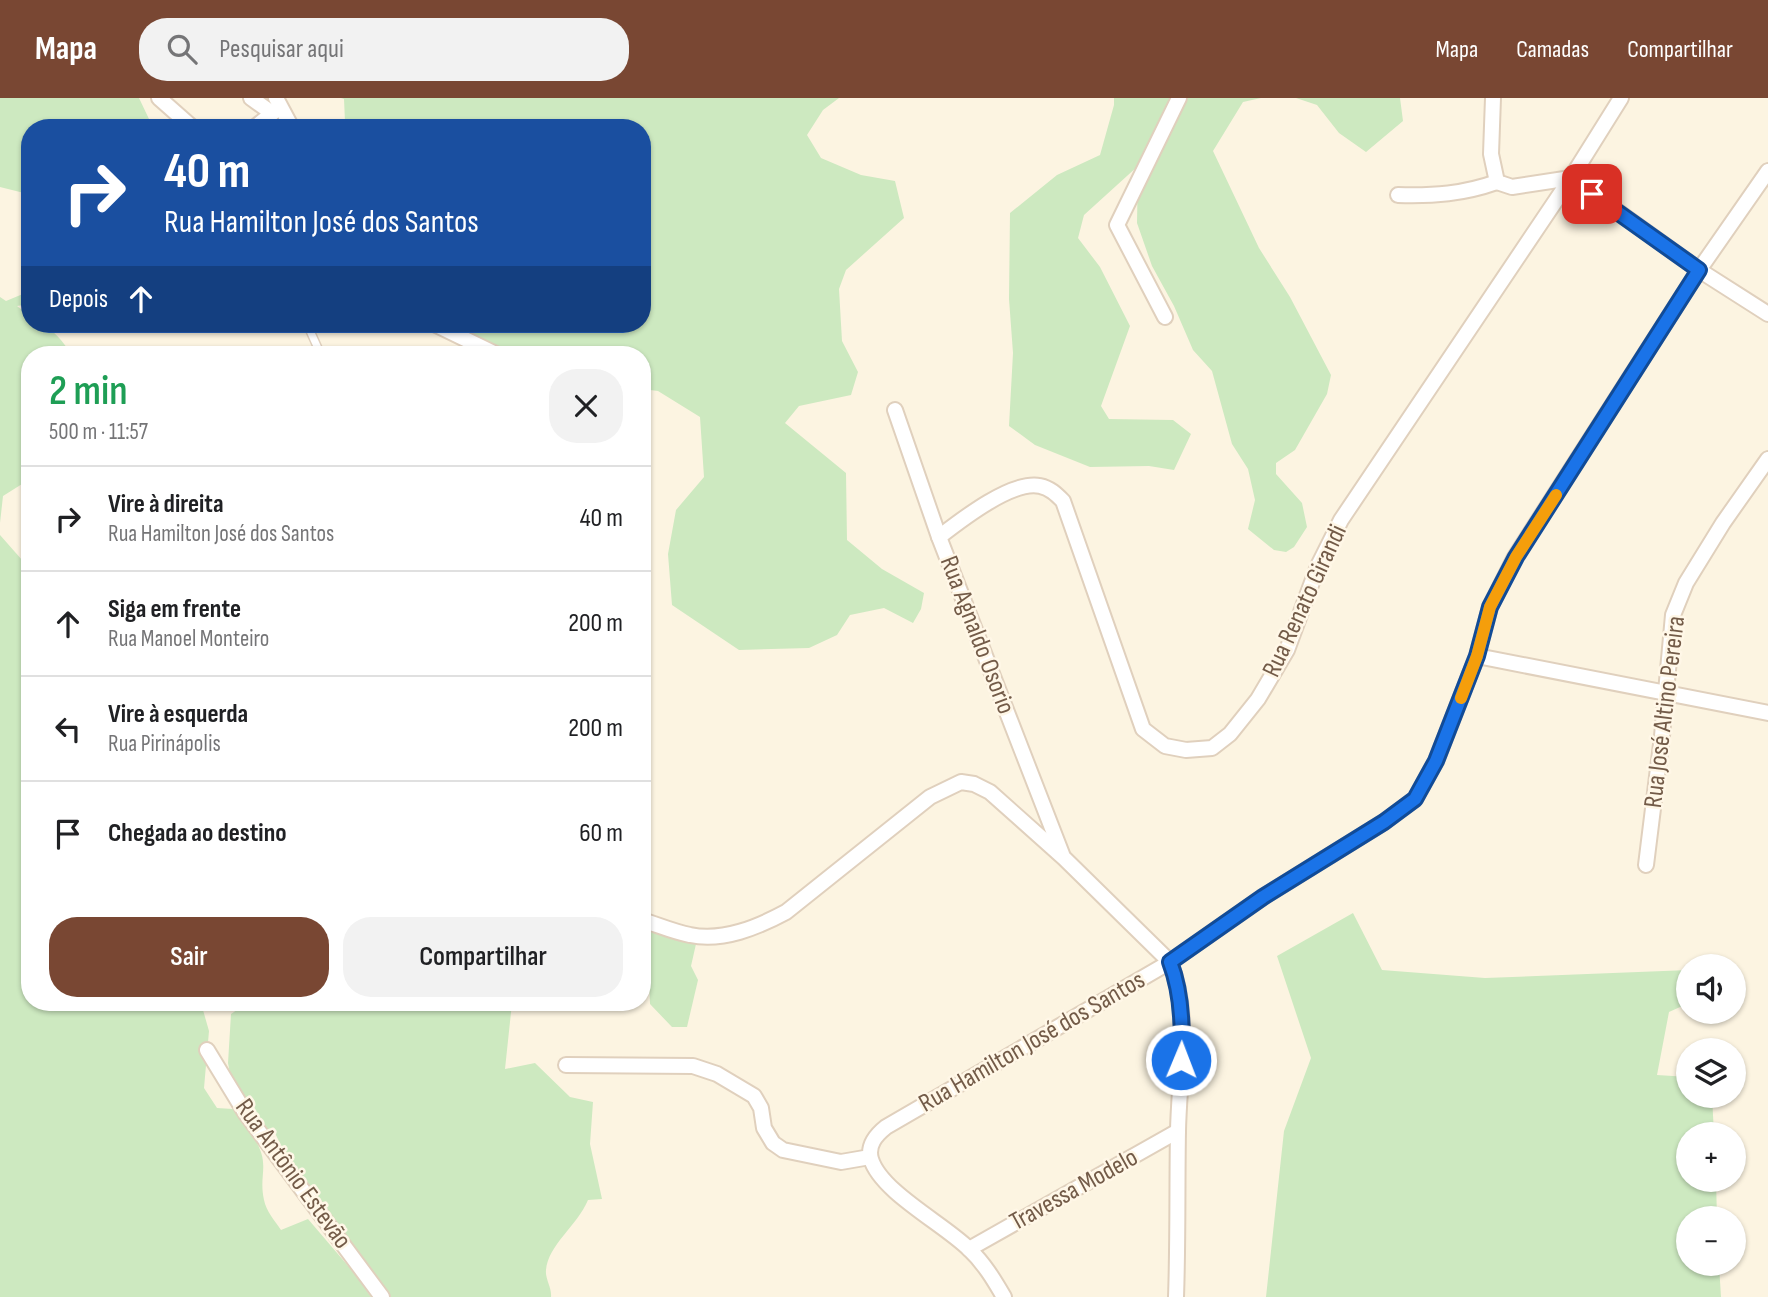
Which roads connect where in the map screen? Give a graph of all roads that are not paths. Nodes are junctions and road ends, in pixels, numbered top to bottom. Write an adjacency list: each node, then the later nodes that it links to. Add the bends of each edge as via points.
1 (159, 98): 7 (street)
2 (251, 98): 6 (street)
3 (1179, 98): 15 (street, via 1117,225)
4 (1493, 98): 11 (street, via 1491,154)
5 (1621, 98): 10 (street, Rua Renato Girandi)
6 (276, 106): 8 (street)
7 (184, 119)
8 (263, 119)
9 (1768, 171): 13 (street, Rua Hamilton José dos Santos)
10 (1571, 178): 11 (street, via 1512,187); 13 (street); 20 (street, Rua Renato Girandi, via 1341,520 1318,566 1287,650 1258,699 1230,734 1212,748 1165,746 1143,729 1063,501 1054,491 1026,486 994,500)
11 (1497, 183): 12 (street, via 1469,192)
12 (1398, 195)
13 (1699, 270): 14 (street); 21 (street, Rua Hamilton José dos Santos, via 1516,557 1490,607)
14 (1768, 314)
15 (1165, 317)
16 (453, 333): 17 (street)
17 (479, 346)
18 (895, 410): 20 (street, Rua Agnaldo Osorio)
19 (1768, 459): 22 (street, Rua José Altino Pereira, via 1686,583 1673,615)
20 (939, 537): 24 (street, Rua Agnaldo Osorio)
21 (1477, 656): 22 (street); 27 (street, Rua Hamilton José dos Santos, via 1436,761 1415,799)
22 (1667, 693): 23 (street); 25 (street, Rua José Altino Pereira)
23 (1768, 713)
24 (1064, 858): 26 (street, via 990,792 961,782 930,797 786,912 763,924 719,936 692,936); 27 (street)
25 (1646, 865)
26 (651, 923)
27 (1170, 962): 30 (street, via 1177,978 1182,1037); 31 (street, Rua Hamilton José dos Santos, via 886,1127 875,1135)
28 (207, 1050): 33 (street, Rua Antônio Estevão, via 246,1114)
29 (566, 1065): 31 (street, via 693,1066 754,1096 764,1128 783,1150 841,1162)
30 (1178, 1131): 32 (street, Travessa Modelo); 35 (street)
31 (870, 1157): 32 (street, via 901,1196)
32 (969, 1249): 34 (street)
33 (382, 1297)
34 (1004, 1297)
35 (1176, 1297)

